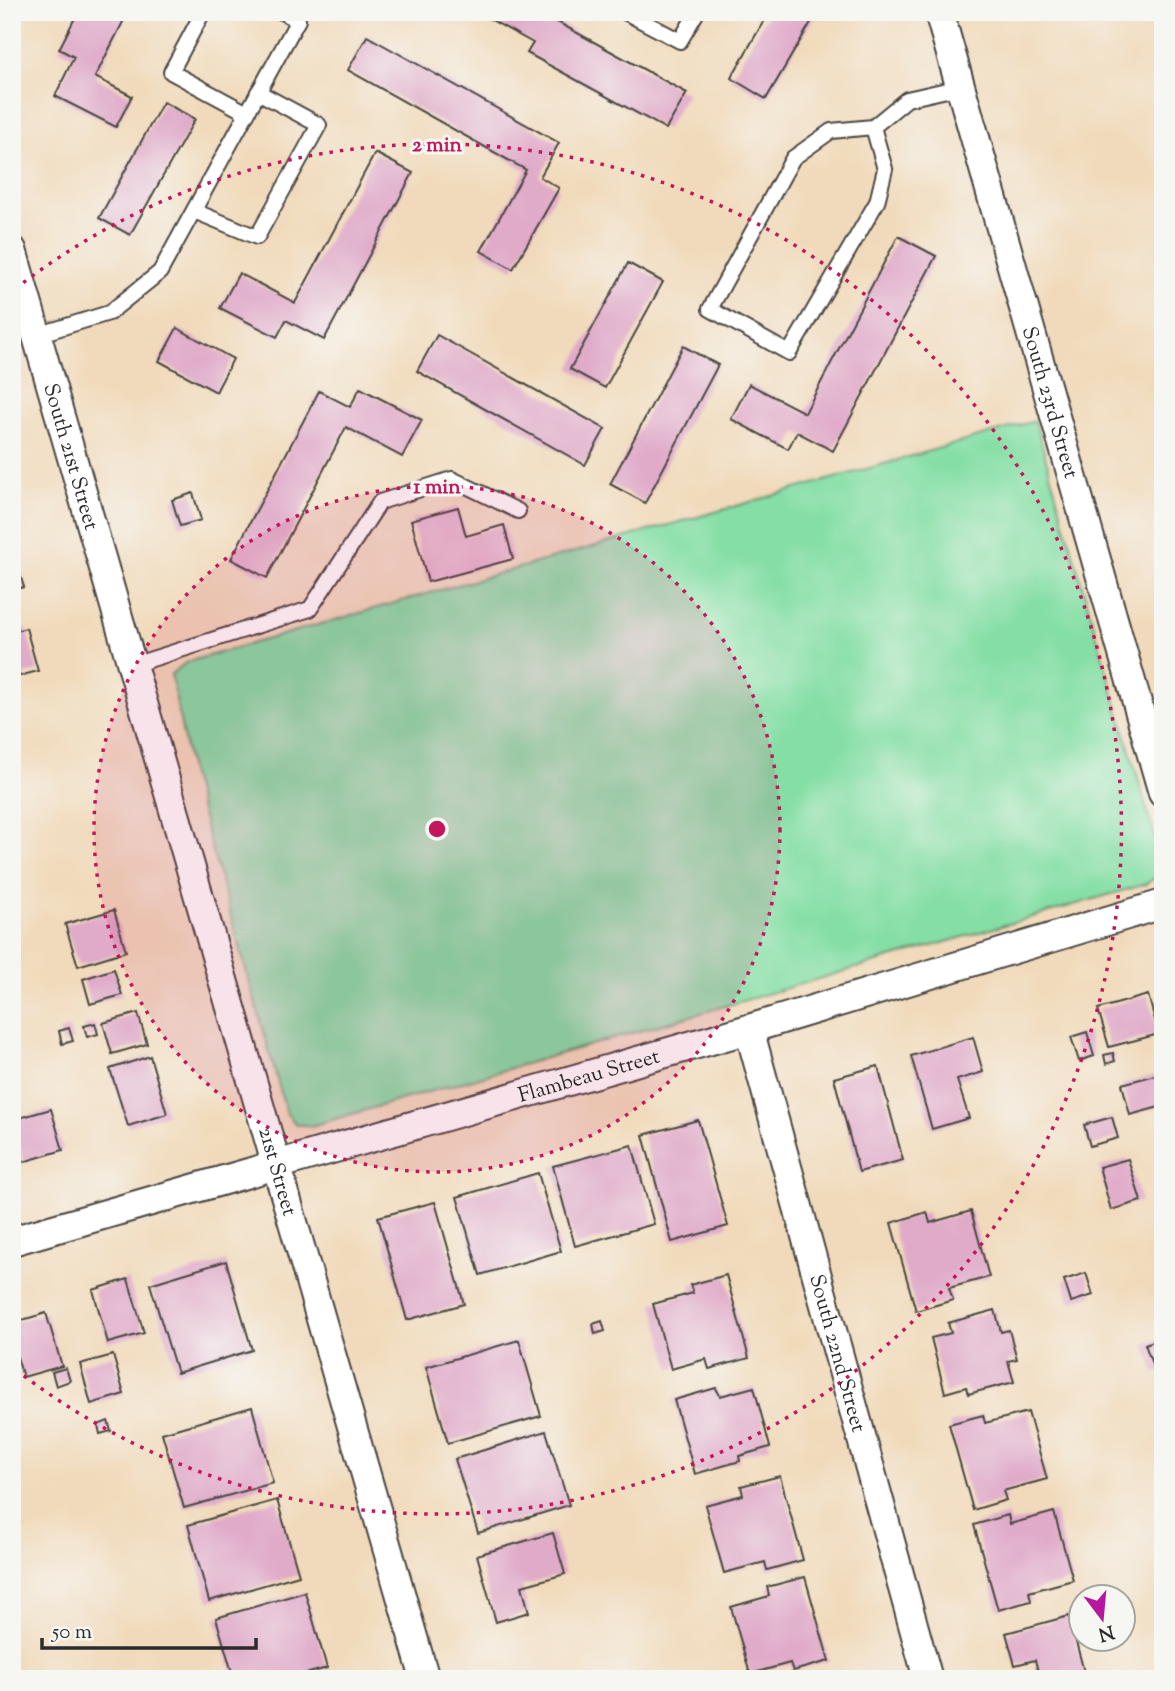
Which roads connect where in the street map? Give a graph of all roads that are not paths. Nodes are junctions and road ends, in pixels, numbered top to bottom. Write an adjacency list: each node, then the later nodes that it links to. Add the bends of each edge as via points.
1 (203, 12): 8 (lane, via 171,72)
2 (282, 12): 7 (lane, via 298,20)
3 (625, 12): 4 (lane, via 680,41)
4 (697, 12)
5 (939, 12): 6 (street, South 23rd Street)
6 (960, 87): 9 (lane, via 907,99); 15 (street, South 23rd Street)
7 (258, 92): 8 (lane); 10 (lane, via 319,125 257,237)
8 (247, 113): 10 (lane)
9 (873, 127): 9 (lane, via 885,169 877,202 789,353 710,309 793,158 831,131)
10 (194, 211): 12 (lane, via 160,272 150,281 109,313)
11 (12, 250): 12 (street, South 21st Street)
12 (37, 335): 14 (street, South 21st Street)
13 (518, 511): 14 (lane, via 452,479 380,502 310,609)
14 (133, 665): 18 (street, 21st Street)
15 (1163, 793)
16 (1163, 904): 17 (street, Flambeau Street)
17 (749, 1028): 18 (street, Flambeau Street); 21 (street, South 22nd Street)
18 (276, 1165): 19 (street, Flambeau Street); 20 (street, 21st Street)
19 (12, 1241)
20 (425, 1679)
21 (928, 1679)

